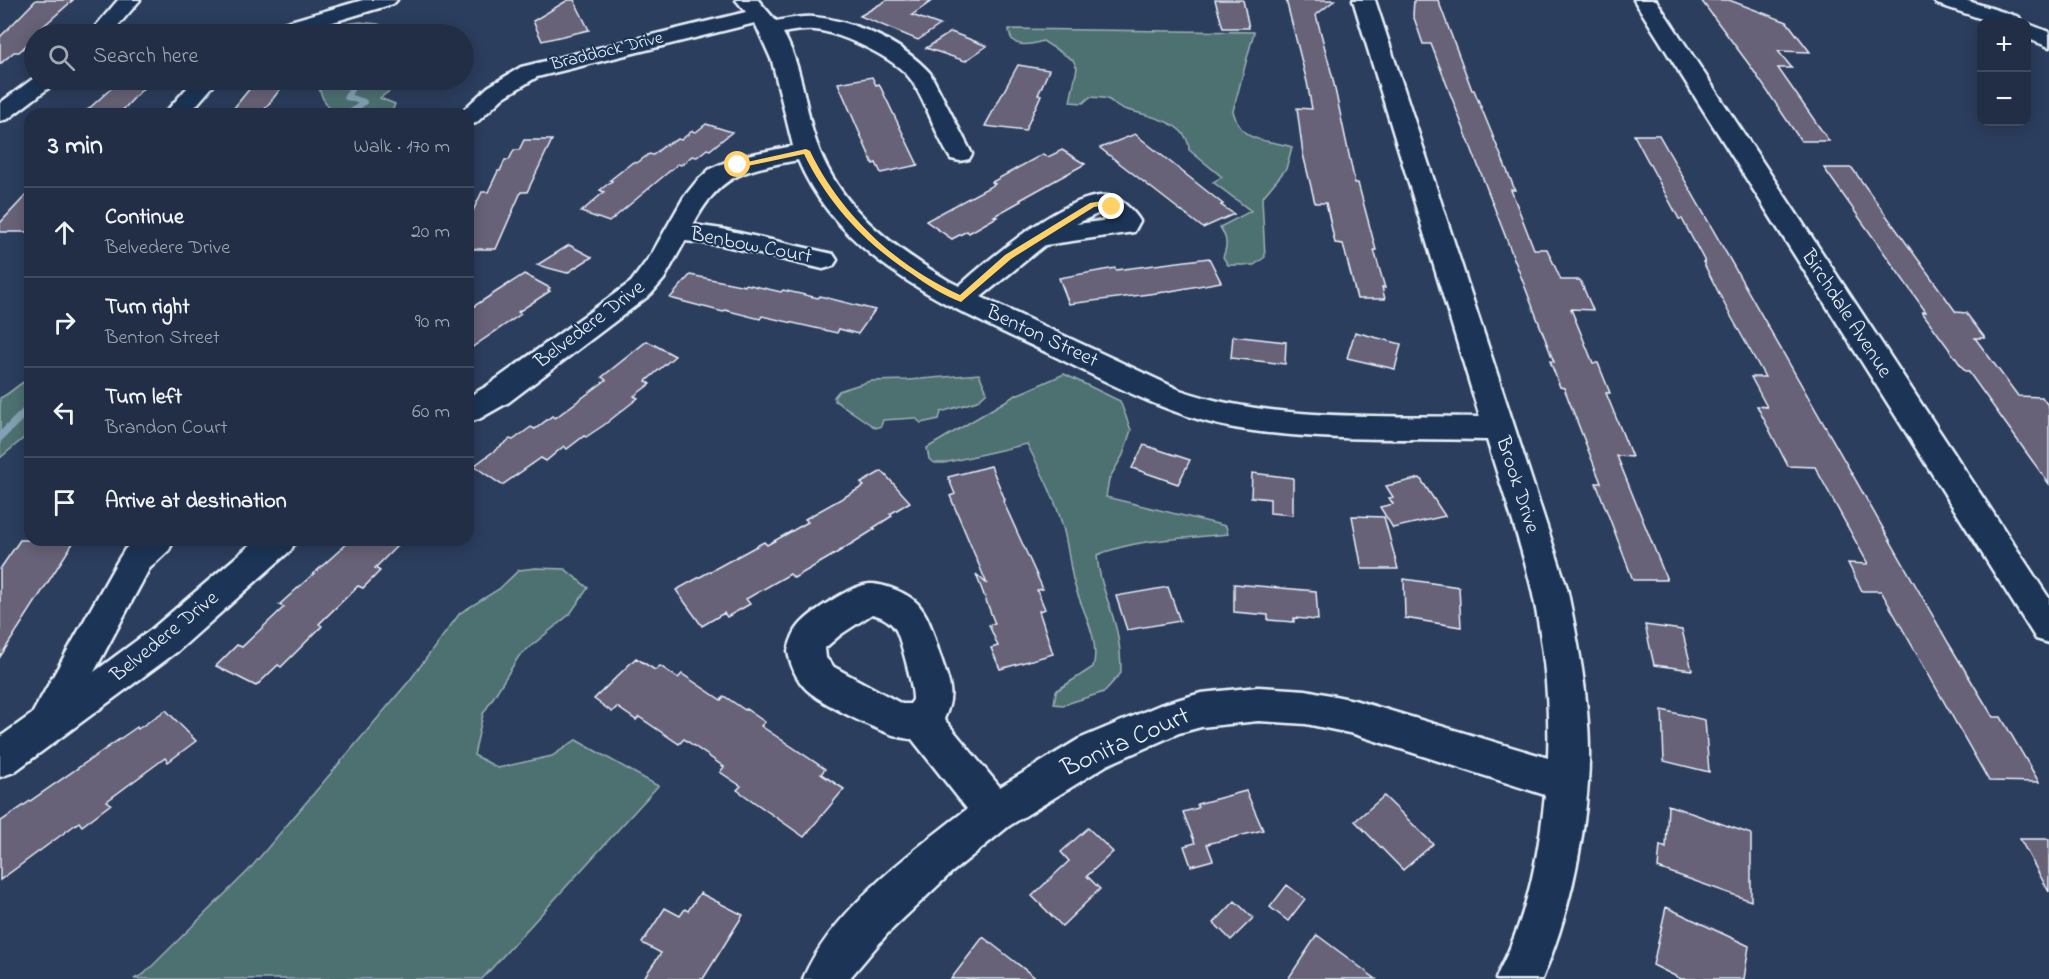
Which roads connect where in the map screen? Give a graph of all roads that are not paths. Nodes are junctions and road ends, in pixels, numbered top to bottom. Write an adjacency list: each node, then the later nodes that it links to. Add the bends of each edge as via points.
1 (129, 0): 8 (street)
2 (386, 0): 9 (street)
3 (1364, 0): 24 (street, Brook Drive)
4 (1645, 0): 27 (street, Birchdale Avenue)
5 (1944, 0): 7 (street)
6 (760, 15): 15 (street, Braddock Drive, via 529,72 503,86); 17 (street, Benton Street, via 786,64); 18 (street, Braddock Drive, via 827,25 900,57 922,78)
7 (1999, 18)
8 (109, 24)
9 (305, 24)
10 (2031, 31): 11 (street)
11 (2049, 39)
12 (33, 90): 16 (street)
13 (197, 90): 14 (street)
14 (181, 108)
15 (474, 112)
16 (0, 114)
17 (806, 151): 19 (street, Belvedere Drive, via 748,162 721,173 701,189); 22 (street, Benton Street, via 837,204 862,231 939,289)
18 (960, 154)
19 (678, 232): 21 (street, Benbow Court, via 722,237); 23 (street, Belvedere Drive, via 659,267 640,288)
20 (1039, 237): 22 (street, via 995,267)
21 (823, 260)
22 (961, 299): 24 (street, Benton Street, via 1169,398 1206,411 1294,424)
23 (474, 408)
24 (1498, 429): 31 (street, Brook Drive, via 1550,588 1569,715)
25 (151, 546): 29 (street, Belvedere Drive, via 129,572)
26 (272, 546): 29 (street, Belvedere Drive, via 165,640)
27 (2049, 628)
28 (920, 720): 32 (street)
29 (46, 727): 30 (street, Belvedere Drive)
30 (0, 759)
31 (1568, 783): 32 (street, Bonita Court, via 1354,717 1306,707 1257,705 1201,710 1174,717 1093,752); 34 (street, Brook Drive, via 1557,857 1542,918)
32 (995, 812): 33 (street, Bonita Court, via 936,859 873,918)
33 (825, 979)
34 (1518, 979)

